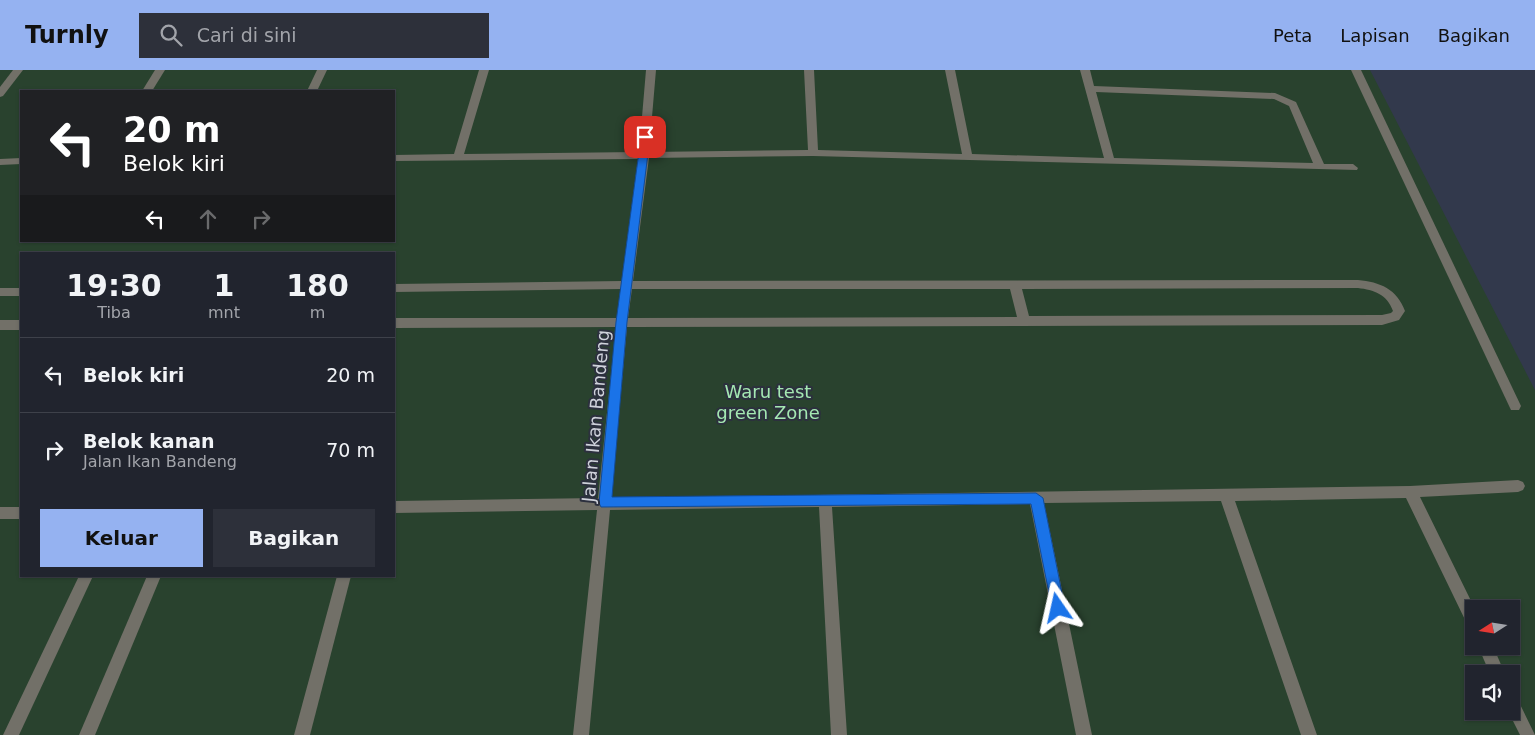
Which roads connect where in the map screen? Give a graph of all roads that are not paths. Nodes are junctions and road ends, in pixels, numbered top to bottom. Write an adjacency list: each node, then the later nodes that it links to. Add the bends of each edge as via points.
1 (18, 70): 13 (street)
2 (160, 70): 11 (street)
3 (322, 70): 12 (street)
4 (484, 70): 17 (street)
5 (651, 70): 15 (street, Jalan Ikan Bandeng)
6 (809, 70): 14 (street)
7 (950, 70): 18 (street)
8 (1085, 70): 10 (street)
9 (1356, 70): 34 (street)
10 (1091, 89): 19 (street); 22 (street, via 1262,94 1280,98 1293,104)
11 (148, 90)
12 (312, 90)
13 (0, 94)
14 (813, 153): 15 (street); 18 (street)
15 (644, 154): 17 (street); 25 (street, Jalan Ikan Bandeng)
16 (395, 158): 17 (street)
17 (458, 158)
18 (968, 158): 19 (street)
19 (1110, 160): 22 (street)
20 (20, 161): 21 (street)
21 (0, 162)
22 (1320, 167): 23 (street)
23 (1353, 168)
24 (1015, 284): 25 (street); 29 (street); 29 (street, via 1367,284 1387,292 1399,311 1395,317 1382,320)
25 (627, 285): 26 (street); 30 (street, Jalan Ikan Bandeng)
26 (395, 288)
27 (0, 292): 28 (street)
28 (20, 292)
29 (1024, 321): 30 (street)
30 (622, 322): 31 (street); 40 (street, Jalan Ikan Bandeng)
31 (395, 323)
32 (0, 325): 33 (street)
33 (20, 325)
34 (1515, 406)
35 (1518, 486): 36 (street)
36 (1410, 492): 37 (street); 47 (street)
37 (1226, 495): 38 (street); 55 (street)
38 (1036, 498): 39 (street); 54 (street)
39 (825, 501): 40 (street); 53 (street)
40 (606, 503): 41 (street); 52 (street, Jalan Ikan Bandeng)
41 (395, 507)
42 (0, 513): 43 (street)
43 (20, 513)
44 (86, 577): 49 (street)
45 (154, 577): 50 (street)
46 (344, 577): 51 (street)
47 (1465, 605)
48 (1520, 719): 56 (street)
49 (11, 735)
50 (87, 735)
51 (302, 735)
52 (581, 735)
53 (839, 735)
54 (1084, 735)
55 (1309, 735)
56 (1528, 735)

